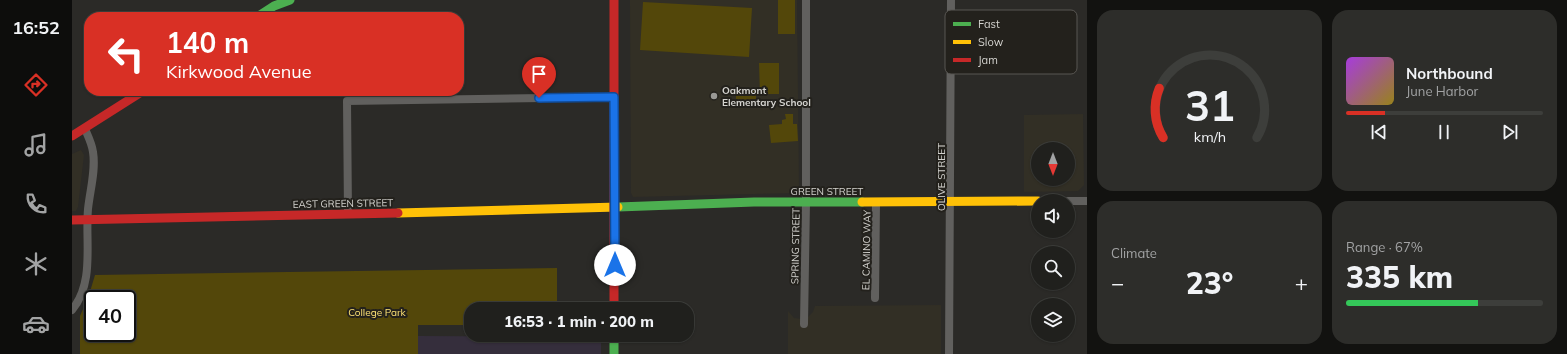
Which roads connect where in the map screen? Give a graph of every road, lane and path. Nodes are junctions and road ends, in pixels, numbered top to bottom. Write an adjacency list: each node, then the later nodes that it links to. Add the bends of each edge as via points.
1 (290, 0): 4 (street)
2 (614, 0): 8 (street)
3 (806, 0): 14 (street, SPRING STREET)
4 (272, 3): 5 (street)
5 (262, 12)
6 (951, 74): 16 (street, OLIVE STREET)
7 (135, 96): 9 (street)
8 (614, 97): 17 (street); 18 (street, via 347,101)
9 (85, 128): 10 (street); 20 (street, via 93,151 94,163)
10 (72, 136)
11 (1031, 201): 16 (street, GREEN STREET)
12 (1075, 201): 13 (street)
13 (1087, 201)
14 (806, 202): 15 (street, GREEN STREET); 17 (street, GREEN STREET); 24 (street, SPRING STREET)
15 (876, 202): 16 (street, GREEN STREET); 21 (street, EL CAMINO WAY)
16 (951, 202): 27 (street, OLIVE STREET)
17 (615, 207): 18 (street, EAST GREEN STREET); 22 (street)
18 (348, 214): 20 (street, EAST GREEN STREET)
19 (72, 220): 20 (street, EAST GREEN STREET)
20 (88, 220): 23 (street, via 87,271 84,285)
21 (875, 298)
22 (614, 302)
23 (72, 310)
24 (804, 324)
25 (614, 342): 26 (street)
26 (614, 354)
27 (949, 354)

